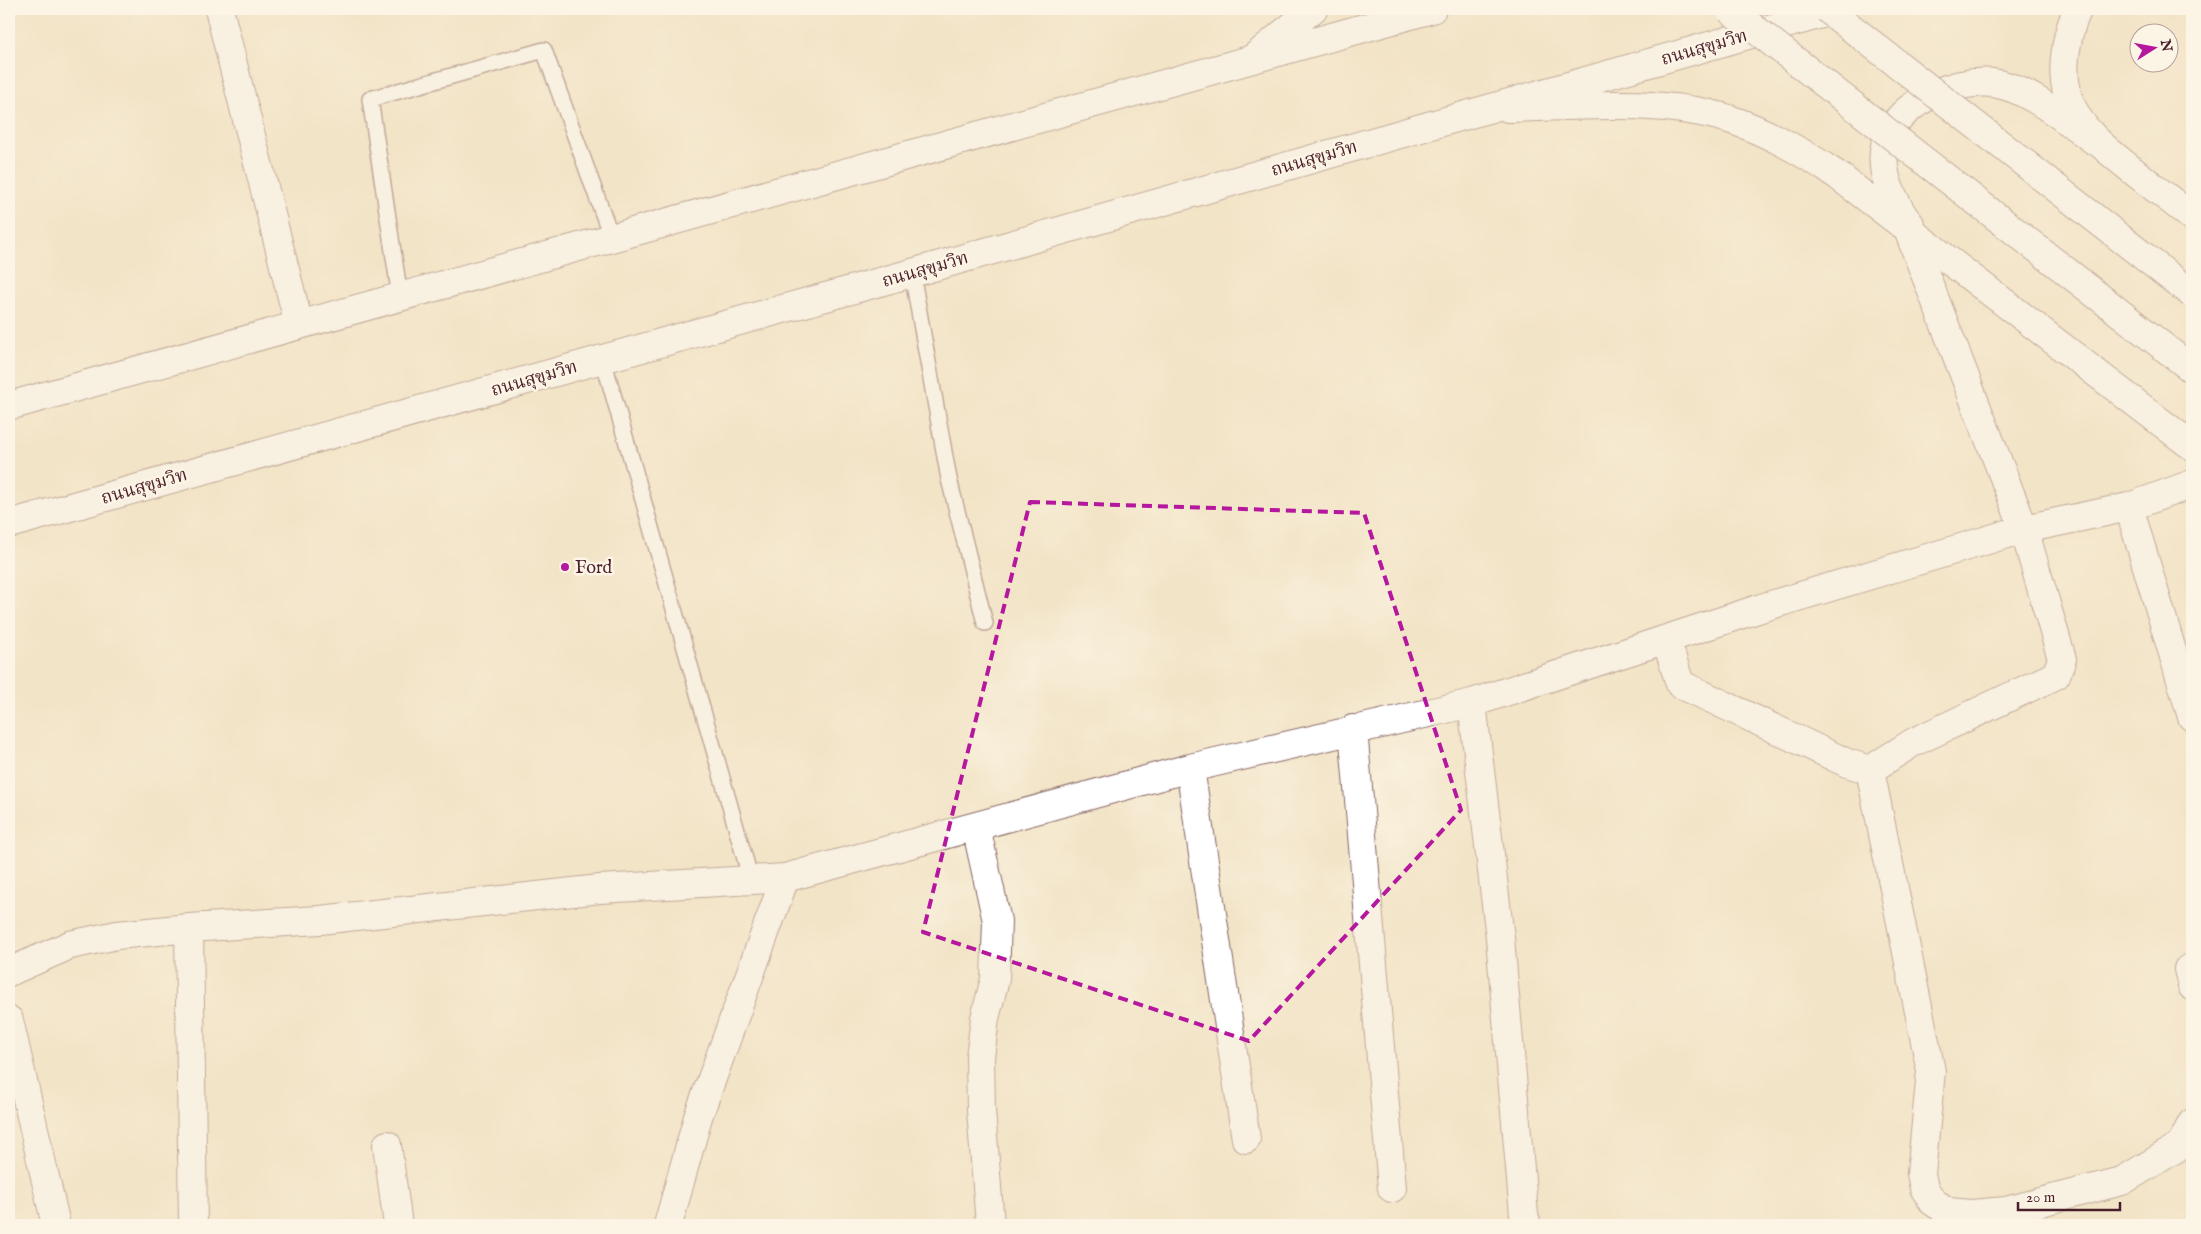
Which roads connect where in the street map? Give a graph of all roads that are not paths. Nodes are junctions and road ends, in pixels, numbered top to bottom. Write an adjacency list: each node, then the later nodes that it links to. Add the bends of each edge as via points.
1 (219, 9): 18 (main road)
2 (1313, 9): 8 (main road)
3 (1432, 9): 8 (main road)
4 (1729, 9): 20 (main road, bridge)
5 (1827, 9): 16 (main road, bridge)
6 (1839, 9): 9 (main road, ถนนสุขุมวิท)
7 (2078, 9): 10 (main road, via 2068,38 2064,84 2072,109)
8 (1252, 59): 13 (main road)
9 (1489, 108): 12 (main road, via 1660,107 1728,119 1782,141 1810,157); 15 (main road, ถนนสุขุมวิท)
10 (2095, 141): 11 (main road); 14 (main road, via 2032,99 1995,83 1957,85 1904,112 1892,127 1884,148 1883,168 1886,181 1906,219)
11 (2192, 217)
12 (1908, 230): 14 (main road); 26 (main road)
13 (612, 239): 17 (main road); 17 (lane, via 544,50 370,99)
14 (1935, 250): 22 (main road)
15 (912, 273): 19 (main road, ถนนสุขุมวิท); 27 (lane, via 949,479)
16 (2192, 294)
17 (400, 297): 18 (main road)
18 (299, 325): 21 (main road)
19 (603, 359): 25 (main road, ถนนสุขุมวิท); 36 (lane)
20 (2192, 369)
21 (9, 406)
22 (2192, 446)
23 (2192, 484): 24 (main road)
24 (2129, 507): 26 (main road); 30 (main road)
25 (9, 524)
26 (2024, 529): 28 (main road); 33 (main road, via 2062,659 2056,675 1935,732)
27 (984, 623)
28 (1666, 639): 29 (main road); 33 (main road, via 1680,684 1847,764)
29 (1472, 703): 31 (main road); 49 (main road, via 1500,938)
30 (2192, 717)
31 (1353, 729): 32 (main road); 43 (main road)
32 (1190, 768): 34 (main road); 41 (main road)
33 (1870, 770): 40 (main road, via 1931,1071 1921,1174 1924,1188 1934,1202 1949,1212 1980,1214 2122,1181 2180,1146)
34 (976, 828): 35 (main road); 48 (main road, via 997,921 995,979 980,1057)
35 (785, 878): 36 (main road); 47 (main road, via 698,1116)
36 (751, 880): 37 (main road, via 600,889 320,920)
37 (189, 928): 38 (main road, via 117,935 70,945); 45 (main road)
38 (9, 972)
39 (9, 1020): 44 (main road)
40 (2192, 1123)
41 (1246, 1139)
42 (387, 1145): 46 (main road)
43 (1392, 1188)
44 (56, 1225)
45 (193, 1225)
46 (398, 1225)
47 (668, 1225)
48 (990, 1225)
49 (1527, 1225)

